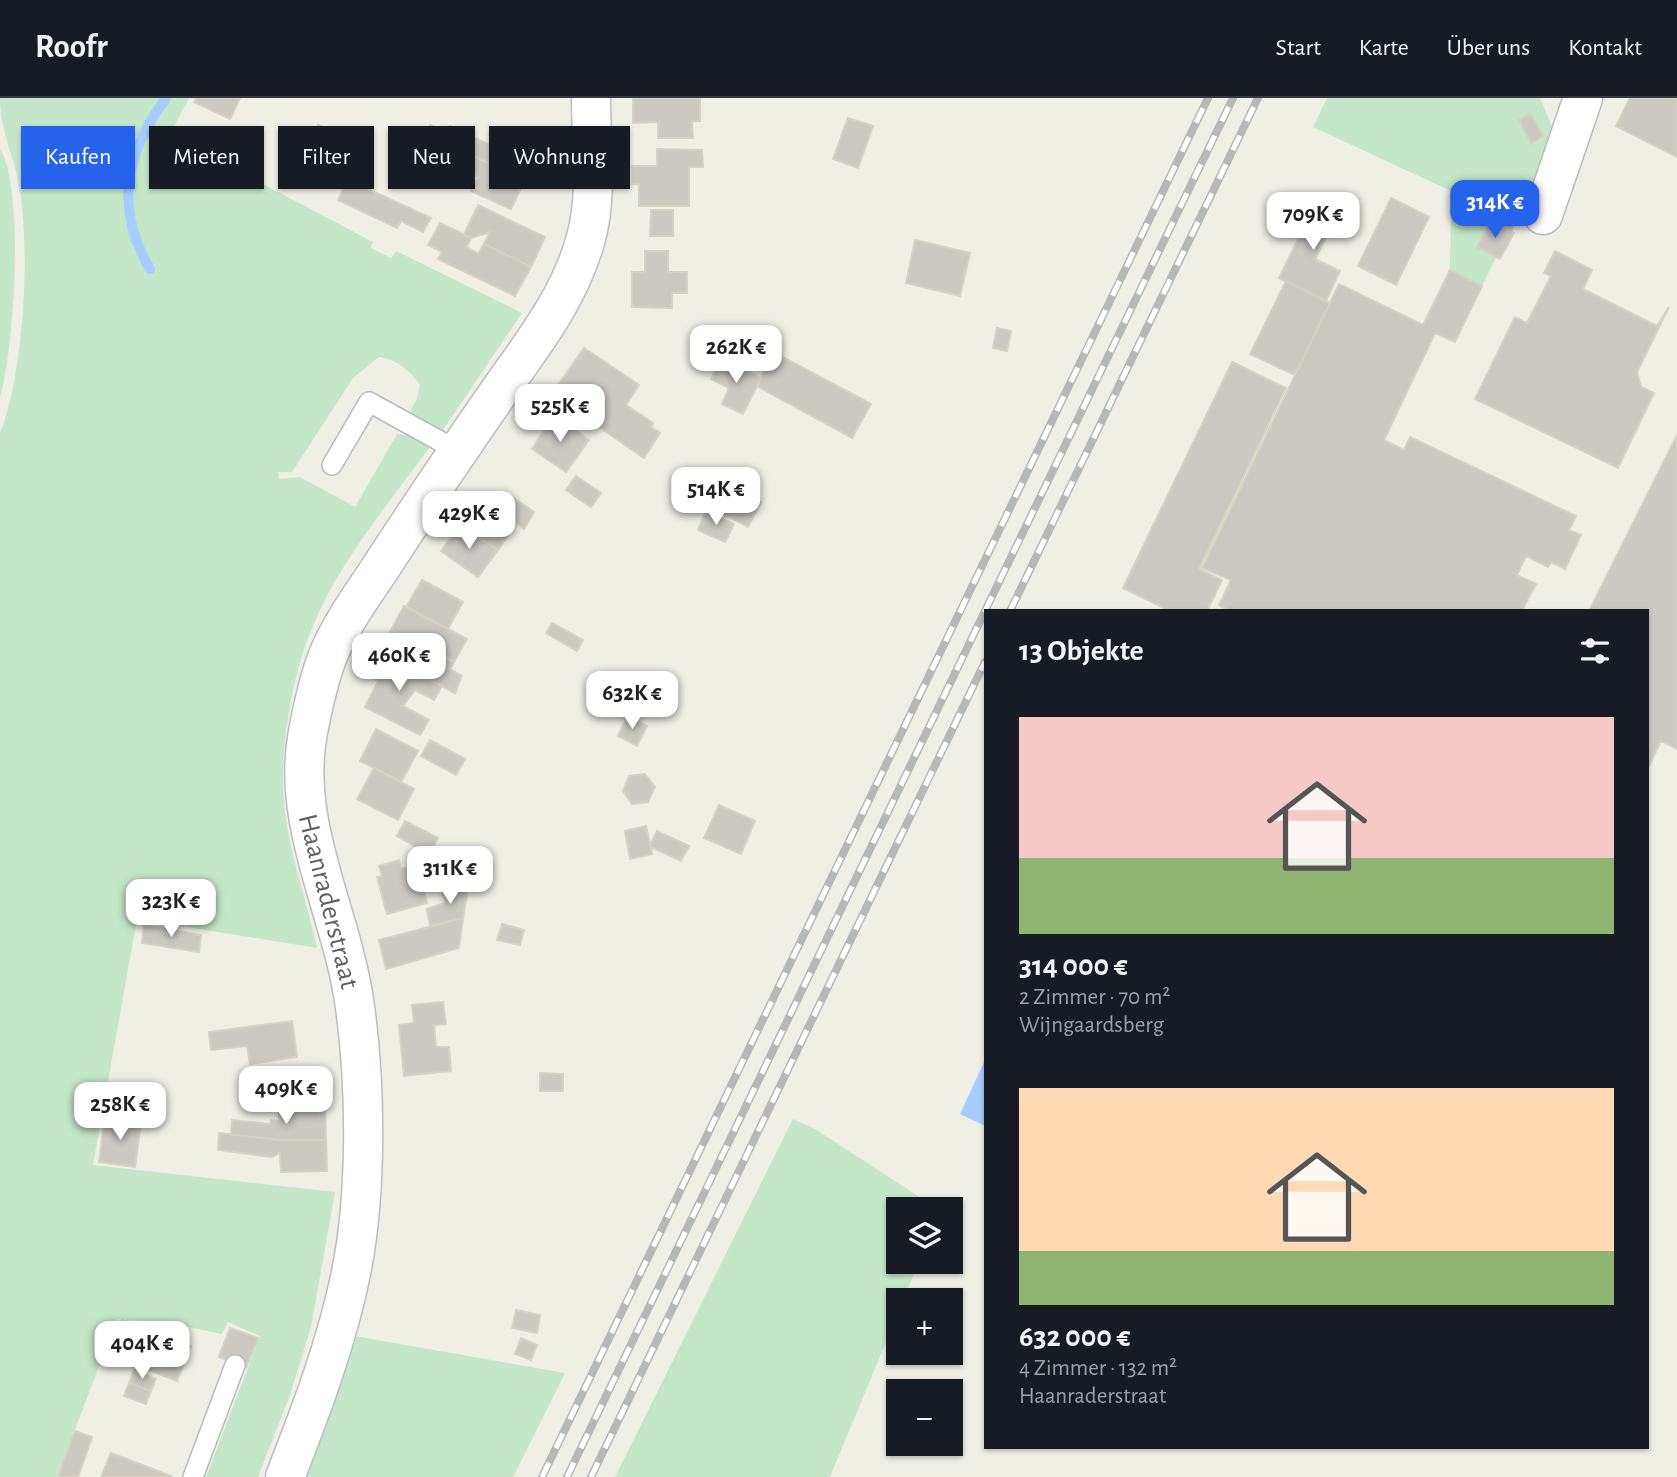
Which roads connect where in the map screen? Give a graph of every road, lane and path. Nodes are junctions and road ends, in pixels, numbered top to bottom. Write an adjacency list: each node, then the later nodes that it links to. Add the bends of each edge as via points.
1 (591, 98): 4 (street, Haanraderstraat, via 591,212 572,277 549,321)
2 (1583, 98): 3 (street)
3 (1543, 215)
4 (458, 451): 5 (lane, via 369,402); 8 (street, Haanraderstraat, via 342,628 329,655 307,735 305,801 311,835 345,952 355,1006 362,1166 351,1275 315,1398)
5 (332, 465)
6 (235, 1365): 7 (lane)
7 (193, 1477)
8 (285, 1477)

